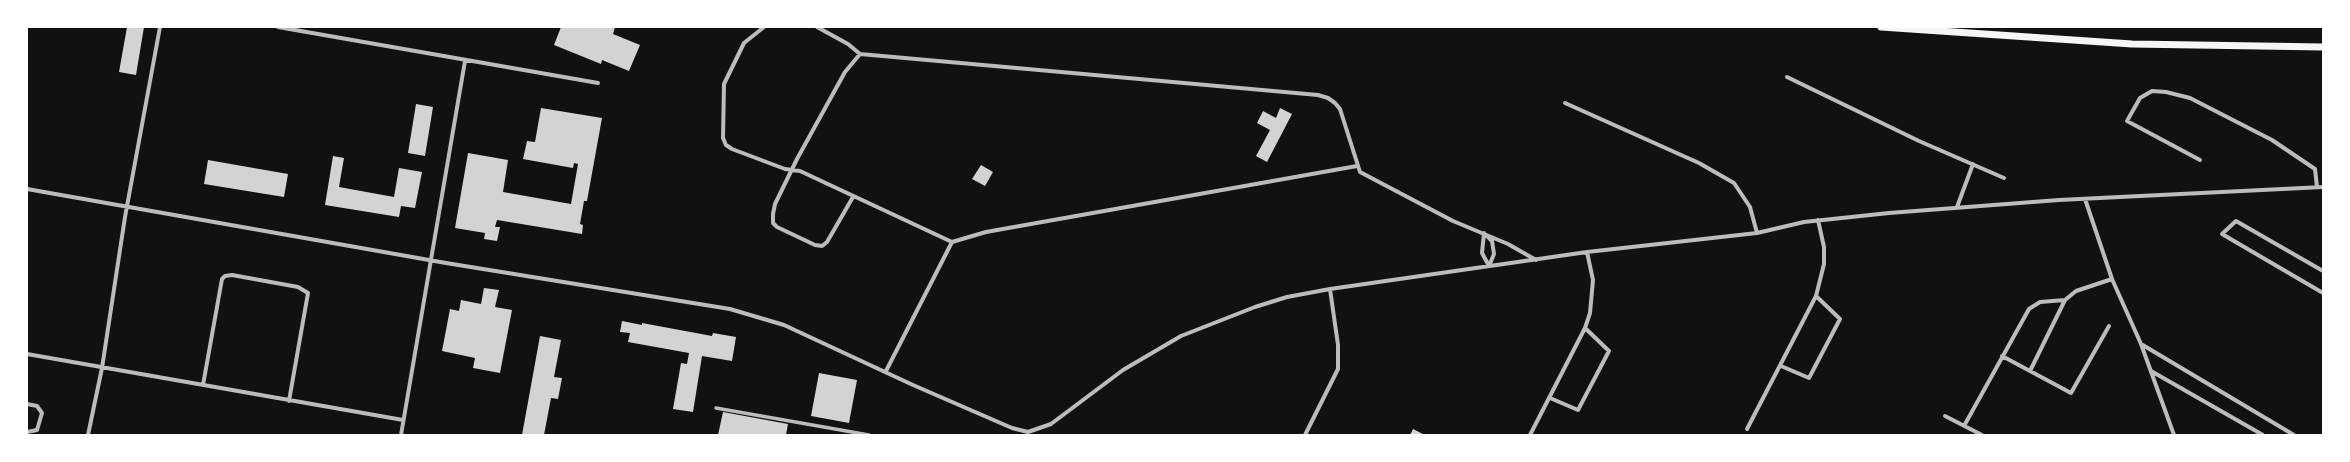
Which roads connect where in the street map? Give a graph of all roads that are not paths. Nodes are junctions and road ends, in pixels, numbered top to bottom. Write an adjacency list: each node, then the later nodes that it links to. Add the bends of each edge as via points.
1 (160, 27): 23 (street)
2 (278, 27): 9 (street)
3 (764, 27): 16 (street, via 744,43 724,84 723,138 732,149)
4 (817, 27): 8 (street, via 848,44)
5 (1881, 27): 6 (main road)
6 (1932, 29): 7 (main road, via 2132,44)
7 (2323, 47)
8 (860, 54): 15 (street, via 1318,95 1335,103 1340,109); 16 (street, via 844,72)
9 (465, 61): 11 (street); 30 (street)
10 (1787, 77): 14 (street)
11 (598, 83)
12 (1565, 103): 27 (street, via 1699,163 1734,182 1750,207)
13 (2200, 160): 18 (street, via 2127,121 2140,98 2152,91 2190,98 2272,140 2315,169)
14 (1972, 164): 17 (street); 24 (street)
15 (1357, 166): 26 (street, via 1360,172 1373,179 1453,221); 28 (street, via 986,232)
16 (793, 171): 21 (street, via 800,171); 21 (street, via 775,204 773,223 777,228 816,245 822,246 827,242)
17 (2004, 178)
18 (2317, 187): 19 (street); 22 (street)
19 (2323, 187)
20 (27, 189): 23 (street)
21 (853, 197): 28 (street)
22 (2084, 199): 24 (street); 34 (street)
23 (128, 206): 30 (street); 45 (street)
24 (1957, 208): 25 (street)
25 (1818, 220): 27 (street); 37 (street, via 1824,247 1824,264)
26 (1484, 233): 31 (street); 32 (street, via 1482,253); 32 (street, via 1492,241 1494,254)
27 (1758, 233): 29 (street)
28 (952, 242): 46 (street)
29 (1587, 252): 31 (street); 40 (street, via 1593,285 1590,313)
30 (431, 260): 46 (street, via 730,309 784,325); 55 (street)
31 (1536, 260): 32 (street)
32 (1489, 266): 35 (street)
33 (2323, 271): 36 (street, via 2236,221 2222,234)
34 (2112, 279): 38 (street, via 2076,291); 41 (street)
35 (1330, 289): 58 (street, via 1255,306 1181,336 1128,367 1066,414); 64 (street, via 1339,357 1338,369)
36 (2323, 294)
37 (1816, 296): 44 (street); 44 (street, via 1840,319 1809,378)
38 (2065, 300): 43 (street, via 2040,302 2029,309); 47 (street)
39 (2109, 326): 47 (street, via 2071,393)
40 (1585, 328): 50 (street); 50 (street, via 1609,351 1578,410)
41 (2141, 344): 48 (street); 69 (street)
42 (27, 354): 45 (street)
43 (2002, 356): 47 (street); 56 (street)
44 (1781, 366): 57 (street)
45 (102, 368): 49 (street); 60 (street)
46 (886, 371): 58 (street, via 1012,428)
47 (2030, 371)
48 (2151, 371): 67 (street); 68 (street)
49 (203, 385): 51 (street); 51 (street, via 222,279 232,275 291,285 304,288 308,293)
50 (1550, 398): 65 (street)
51 (289, 401): 55 (street)
52 (27, 404): 59 (street, via 37,406 42,413 38,430)
53 (716, 408): 62 (street)
54 (1945, 416): 56 (street)
55 (403, 420): 61 (street)
56 (1964, 426): 66 (street)
57 (1747, 429)
58 (1036, 431): 63 (street)
59 (27, 432)
60 (88, 435)
61 (401, 435)
62 (869, 435)
63 (1039, 435)
64 (1305, 435)
65 (1530, 435)
66 (1982, 435)
67 (2174, 435)
68 (2263, 435)
69 (2294, 435)

